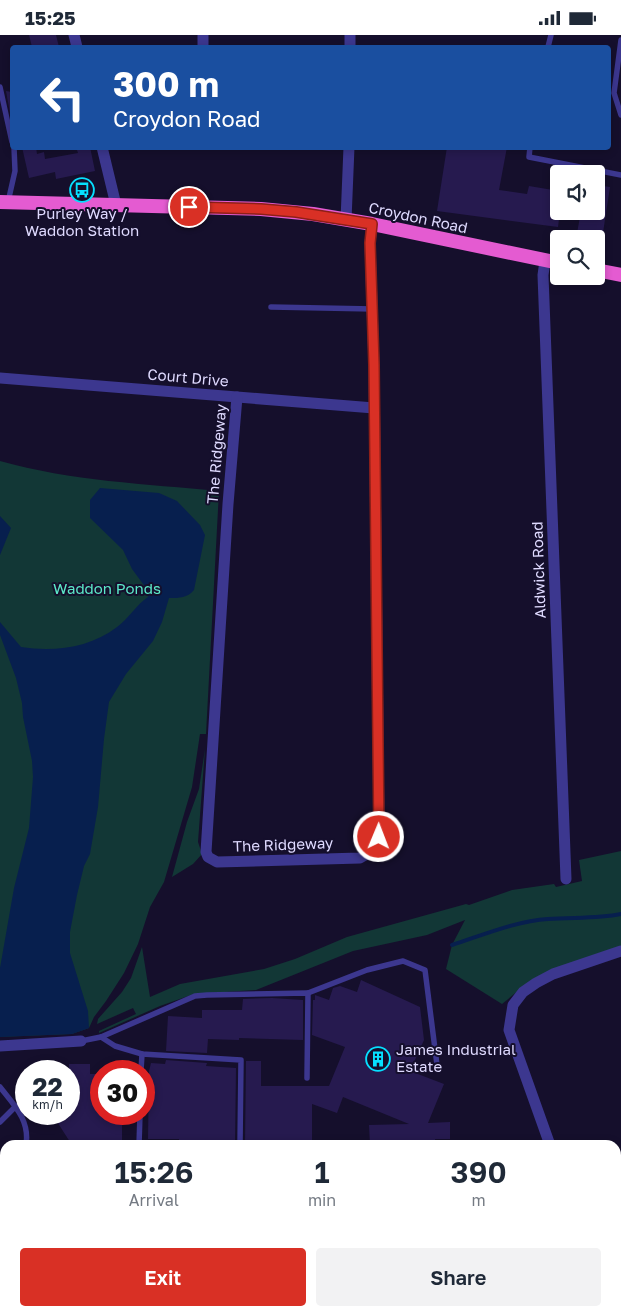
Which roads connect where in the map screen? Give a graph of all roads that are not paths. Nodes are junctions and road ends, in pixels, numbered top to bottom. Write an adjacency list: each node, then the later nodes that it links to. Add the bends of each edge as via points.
1 (621, 40): 3 (lane)
2 (611, 64): 3 (lane)
3 (617, 65): 5 (lane, via 614,93)
4 (0, 87): 6 (lane)
5 (621, 115)
6 (10, 134)
7 (14, 150): 12 (lane, via 15,171)
8 (103, 150): 13 (street)
9 (348, 150): 14 (street)
10 (529, 150): 11 (lane, via 528,157)
11 (621, 175)
12 (3, 204): 13 (highway, Croydon Road)
13 (116, 205): 14 (highway, Croydon Road, via 261,209)
14 (346, 220): 15 (highway, Croydon Road)
15 (372, 224): 16 (highway, Croydon Road); 21 (street, The Ridgeway)
16 (550, 262)
17 (550, 265): 25 (street, Aldwick Road, via 543,275)
18 (605, 271): 19 (highway)
19 (621, 272)
20 (271, 307): 21 (lane)
21 (373, 309): 24 (street, The Ridgeway)
22 (0, 378): 23 (street, Court Drive)
23 (237, 397): 24 (street, Court Drive); 24 (street, The Ridgeway, via 206,843 208,857 217,862 360,858 372,850 379,837)
24 (374, 408)
25 (566, 879)
26 (621, 951): 44 (street, via 553,974 523,992 513,1005 509,1031)
27 (308, 993): 28 (lane, via 195,996); 33 (lane, via 367,970 403,961 425,970); 34 (lane)
28 (101, 1037): 29 (lane); 31 (lane, via 114,1046)
29 (80, 1041): 30 (street)
30 (0, 1045)
31 (142, 1054): 32 (lane); 43 (lane, via 241,1060)
32 (142, 1060)
33 (437, 1065)
34 (307, 1078)
35 (0, 1087): 36 (lane)
36 (15, 1106)
37 (15, 1108): 38 (lane)
38 (0, 1122)
39 (26, 1125): 41 (lane)
40 (140, 1125): 42 (lane)
41 (26, 1140)
42 (139, 1140)
43 (240, 1140)
44 (548, 1140)

